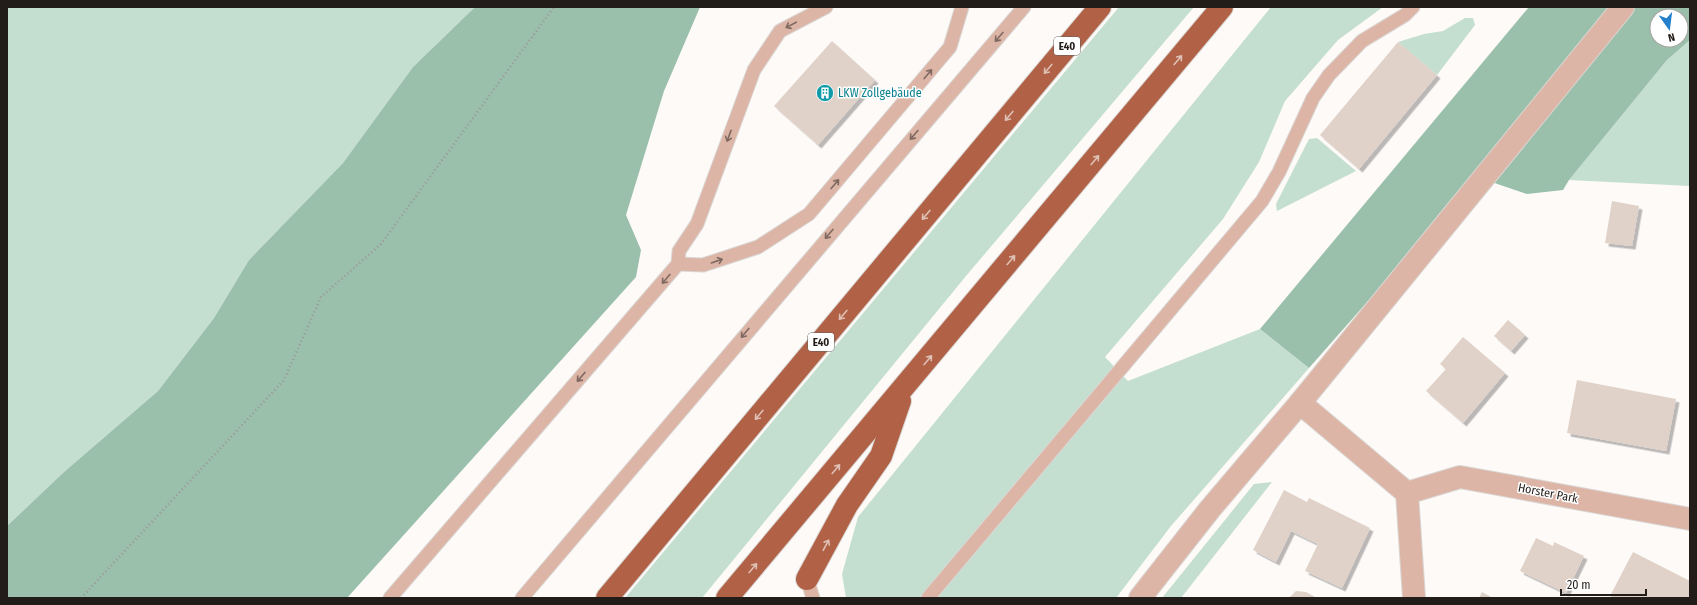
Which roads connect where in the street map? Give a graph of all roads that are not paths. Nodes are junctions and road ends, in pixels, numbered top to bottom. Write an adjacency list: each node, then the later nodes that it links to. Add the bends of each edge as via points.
1 (826, 7): 8 (lane, one-way to 8, via 780,31 754,70 697,224 679,250)
2 (962, 7): 8 (lane, one-way to 2, via 703,265 758,247 809,214 950,47)
3 (1024, 7): 15 (lane, one-way to 15)
4 (1100, 7): 16 (highway, E40, one-way to 16)
5 (1222, 7): 9 (highway, one-way to 5)
6 (1413, 7): 18 (lane, via 1362,41 1329,76 1313,98 1279,172 1262,201)
7 (1623, 7): 10 (street)
8 (678, 264): 14 (lane, one-way to 14)
9 (903, 390): 13 (highway, one-way to 9, via 847,505 881,456); 17 (highway, one-way to 9)
10 (1300, 404): 11 (street); 19 (street, via 1210,509)
11 (1406, 493): 12 (street, Horster Park, via 1460,477); 20 (street)
12 (1690, 519)
13 (810, 589)
14 (390, 598)
15 (522, 598)
16 (607, 598)
17 (727, 598)
18 (928, 598)
19 (1140, 598)
20 (1414, 598)

